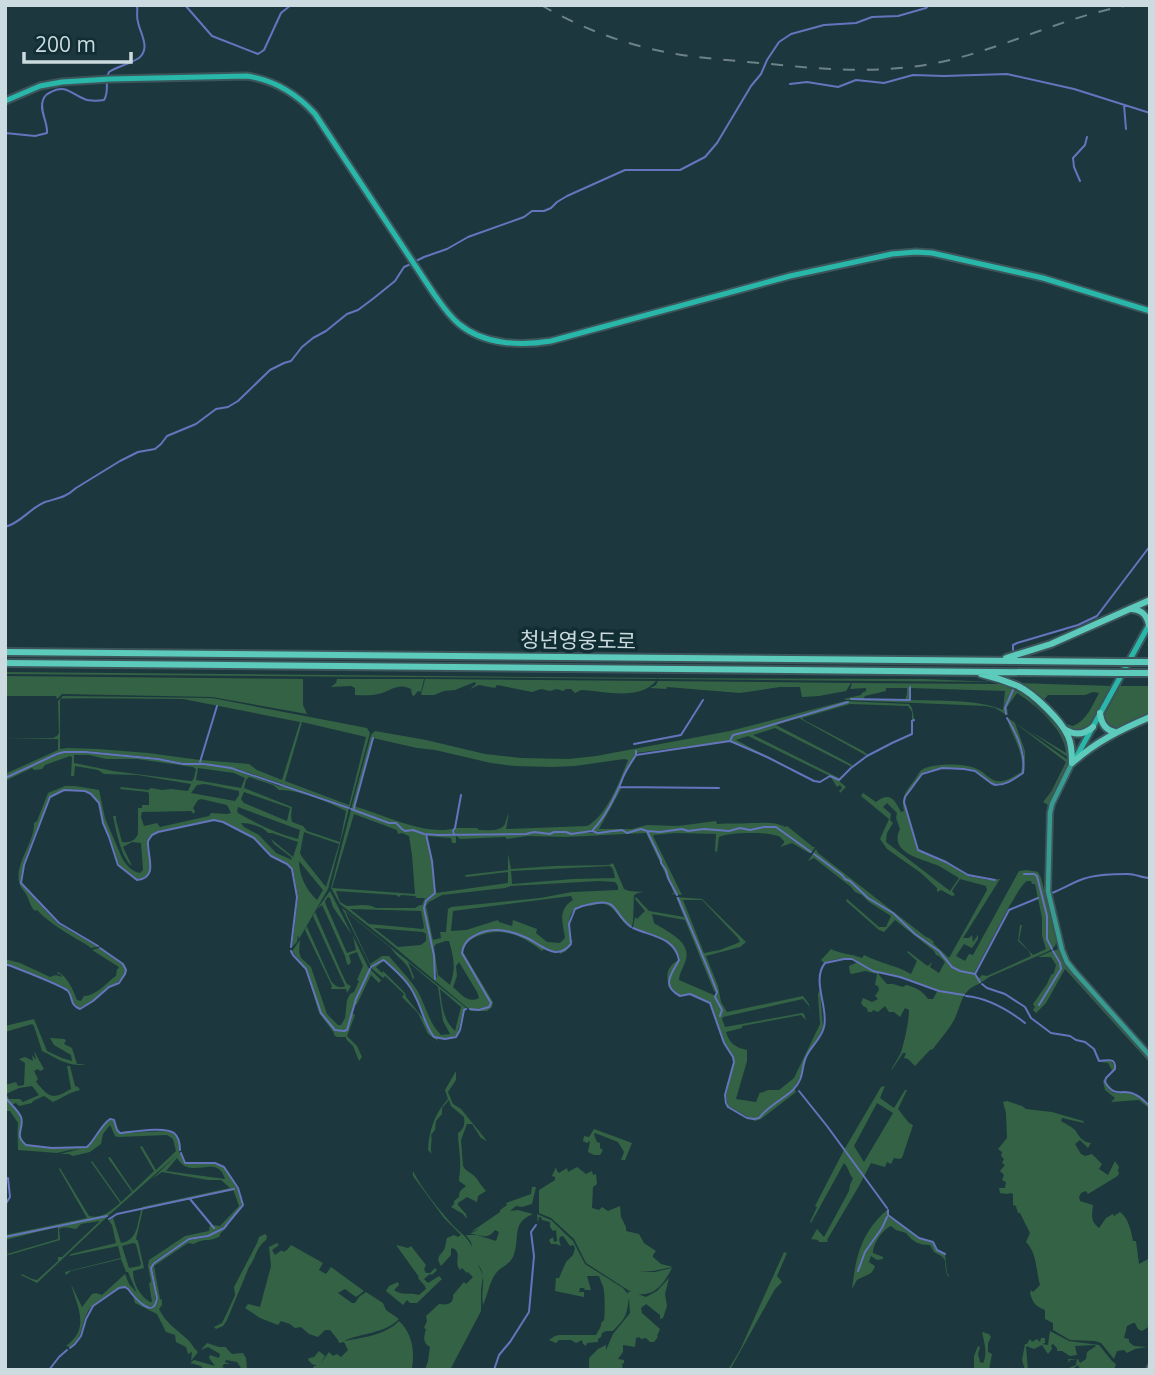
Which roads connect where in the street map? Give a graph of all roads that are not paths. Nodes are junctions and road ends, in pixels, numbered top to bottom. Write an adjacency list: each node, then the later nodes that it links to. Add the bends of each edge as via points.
1 (5, 101): 2 (main road, via 55,83 107,79 247,76 287,91 315,114 449,314 484,338 534,344 551,341 790,276 916,252 1043,278)
2 (1150, 311)
3 (1150, 600): 4 (highway)
4 (1132, 608): 5 (highway, via 1145,615); 7 (highway, via 1041,648)
5 (1149, 624): 12 (main road)
6 (5, 652): 7 (highway, 청년영웅도로)
7 (984, 661): 8 (highway, 청년영웅도로, bridge)
8 (1150, 662)
9 (5, 663): 10 (highway, 청년영웅도로)
10 (968, 671): 11 (highway, 청년영웅도로, bridge); 15 (highway, via 1018,686)
11 (1150, 673)
12 (1100, 713): 14 (main road); 16 (highway, via 1107,729)
13 (1150, 717): 16 (highway)
14 (1093, 727): 15 (highway, via 1079,734); 17 (main road)
15 (1064, 728): 17 (highway)
16 (1116, 732): 17 (highway)
17 (1072, 764): 18 (main road, via 1049,813 1048,891 1061,946 1075,972)
18 (1150, 1056)

